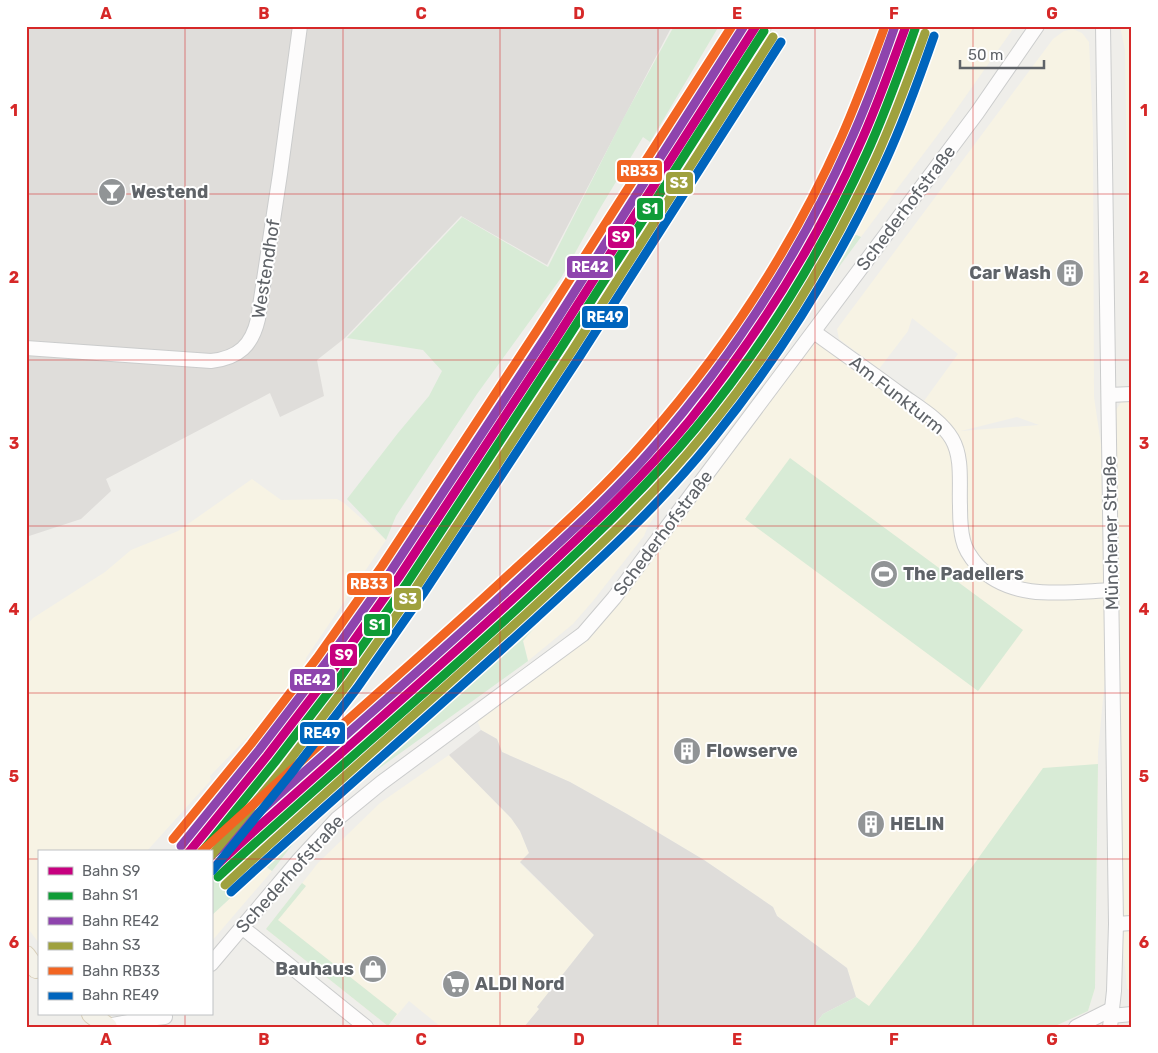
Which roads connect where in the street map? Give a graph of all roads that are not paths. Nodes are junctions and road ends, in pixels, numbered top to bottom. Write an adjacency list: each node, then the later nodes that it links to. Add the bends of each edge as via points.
1 (300, 26): 6 (street, Westendhof, via 258,319 247,345 223,360)
2 (1037, 26): 5 (street, Schederhofstraße, via 977,113)
3 (1091, 26): 4 (street, Münchener Straße)
4 (1103, 33): 7 (street, Münchener Straße)
5 (814, 332): 9 (street, Am Funkturm, via 928,414 951,437 959,458 962,539 974,561 989,576 1006,586 1027,591); 12 (street, Schederhofstraße, via 584,634 337,819 298,860)
6 (26, 348)
7 (1109, 394): 8 (street); 9 (street, Münchener Straße)
8 (1132, 394)
9 (1112, 590): 11 (street, Münchener Straße)
10 (1132, 923): 11 (street)
11 (1116, 924): 16 (street, Münchener Straße)
12 (243, 928): 13 (street, Schederhofstraße); 19 (street)
13 (212, 963)
14 (1132, 1014): 16 (street)
15 (94, 1016): 18 (main road)
16 (1111, 1017): 20 (street)
17 (163, 1019): 18 (street)
18 (107, 1026)
19 (366, 1027)
20 (1076, 1027)

